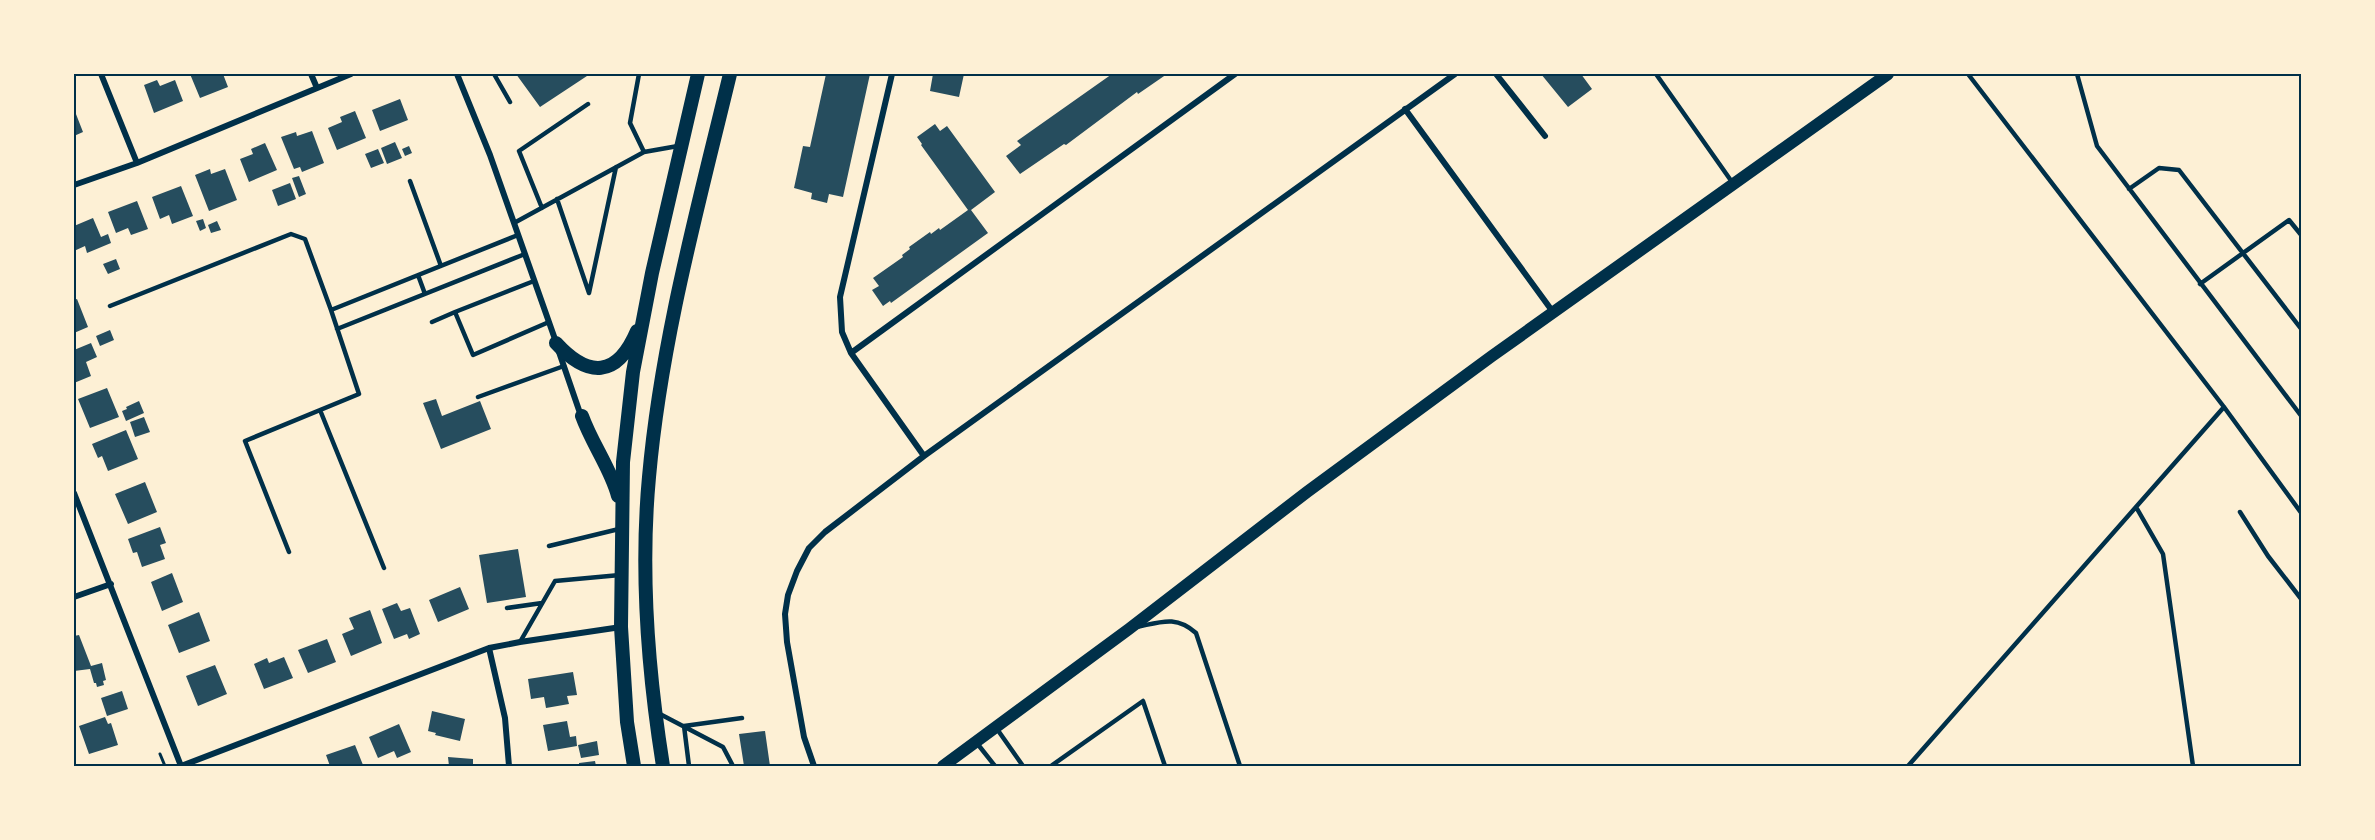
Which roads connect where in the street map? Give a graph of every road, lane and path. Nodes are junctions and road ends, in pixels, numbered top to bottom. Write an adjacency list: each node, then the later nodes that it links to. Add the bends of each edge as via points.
1 (101, 74): 24 (street)
2 (311, 74): 17 (street)
3 (351, 74): 17 (street)
4 (457, 74): 32 (street)
5 (494, 74): 18 (lane)
6 (639, 74): 23 (lane, via 630,123)
7 (698, 74): 22 (main road)
8 (730, 74): 78 (main road, via 686,256 654,430 645,563)
9 (892, 74): 52 (street, via 840,297 842,332)
10 (1235, 74): 52 (street)
11 (1455, 74): 20 (street)
12 (1496, 74): 21 (street)
13 (1656, 74): 27 (lane)
14 (1888, 74): 27 (main road)
15 (1968, 74): 55 (lane)
16 (2077, 74): 29 (lane, via 2097,146)
17 (317, 88): 24 (street)
18 (510, 102)
19 (588, 104): 31 (lane, via 519,151)
20 (1405, 109): 45 (street); 59 (street)
21 (1545, 136)
22 (681, 145): 23 (lane); 46 (main road)
23 (644, 152): 25 (lane)
24 (137, 163): 28 (street)
25 (616, 167): 30 (lane); 30 (lane, via 589,293)
26 (410, 181): 37 (lane)
27 (1734, 184): 45 (main road)
28 (74, 185)
29 (2129, 189): 35 (lane, via 2158,168 2179,170); 40 (lane)
30 (557, 199): 31 (lane)
31 (542, 208): 32 (lane)
32 (514, 223): 33 (street)
33 (518, 235): 36 (street); 37 (lane)
34 (2301, 236): 35 (lane, via 2289,220)
35 (2244, 252): 40 (lane); 50 (lane)
36 (525, 254): 39 (street); 41 (lane)
37 (441, 266): 38 (lane)
38 (418, 275): 41 (lane); 43 (lane)
39 (534, 281): 44 (lane); 48 (street)
40 (2200, 284): 58 (lane)
41 (425, 294): 49 (lane)
42 (110, 306): 43 (lane, via 291,234 304,239)
43 (331, 310): 49 (lane)
44 (455, 312): 47 (lane); 48 (lane, via 473,355)
45 (1553, 313): 75 (main road, via 1307,492)
46 (644, 315): 51 (main road, via 633,340 609,366 582,366); 64 (main road, via 623,462)
47 (432, 322)
48 (549, 322): 51 (street)
49 (337, 329): 56 (lane, via 359,394)
50 (2301, 330)
51 (556, 343): 53 (street)
52 (851, 353): 59 (street)
53 (564, 366): 54 (lane); 57 (street)
54 (478, 397)
55 (2224, 407): 61 (lane); 63 (lane)
56 (320, 410): 66 (lane, via 245,441); 67 (lane)
57 (582, 416): 64 (main road, via 614,482)
58 (2301, 418)
59 (924, 456): 91 (street, via 809,548 788,595 787,642 804,737)
60 (74, 493): 69 (street)
61 (2136, 507): 98 (lane); 99 (lane, via 2163,555)
62 (2240, 512): 71 (lane)
63 (2301, 514)
64 (622, 521): 65 (lane); 68 (main road)
65 (549, 546)
66 (289, 552)
67 (384, 568)
68 (622, 575): 72 (lane, via 555,581); 74 (main road)
69 (111, 584): 70 (street); 85 (street)
70 (74, 597)
71 (2301, 600)
72 (542, 603): 73 (lane); 76 (lane)
73 (507, 608)
74 (621, 627): 76 (street); 87 (main road)
75 (1129, 629): 81 (main road); 97 (lane, via 1180,621 1196,633)
76 (520, 642): 77 (street)
77 (489, 648): 85 (street); 86 (street, via 505,718)
78 (655, 711): 80 (lane); 88 (main road)
79 (742, 718): 80 (lane)
80 (684, 726): 89 (lane); 90 (lane, via 723,747)
81 (996, 728): 82 (main road); 94 (lane)
82 (976, 742): 92 (main road); 93 (lane)
83 (160, 754): 84 (path)
84 (165, 766)
85 (181, 766)
86 (509, 766)
87 (634, 766)
88 (663, 766)
89 (689, 766)
90 (733, 766)
91 (814, 766)
92 (943, 766)
93 (996, 766)
94 (1023, 766)
95 (1051, 766): 96 (lane, via 1143,701)
96 (1165, 766)
97 (1240, 766)
98 (1908, 766)
99 (2193, 766)

